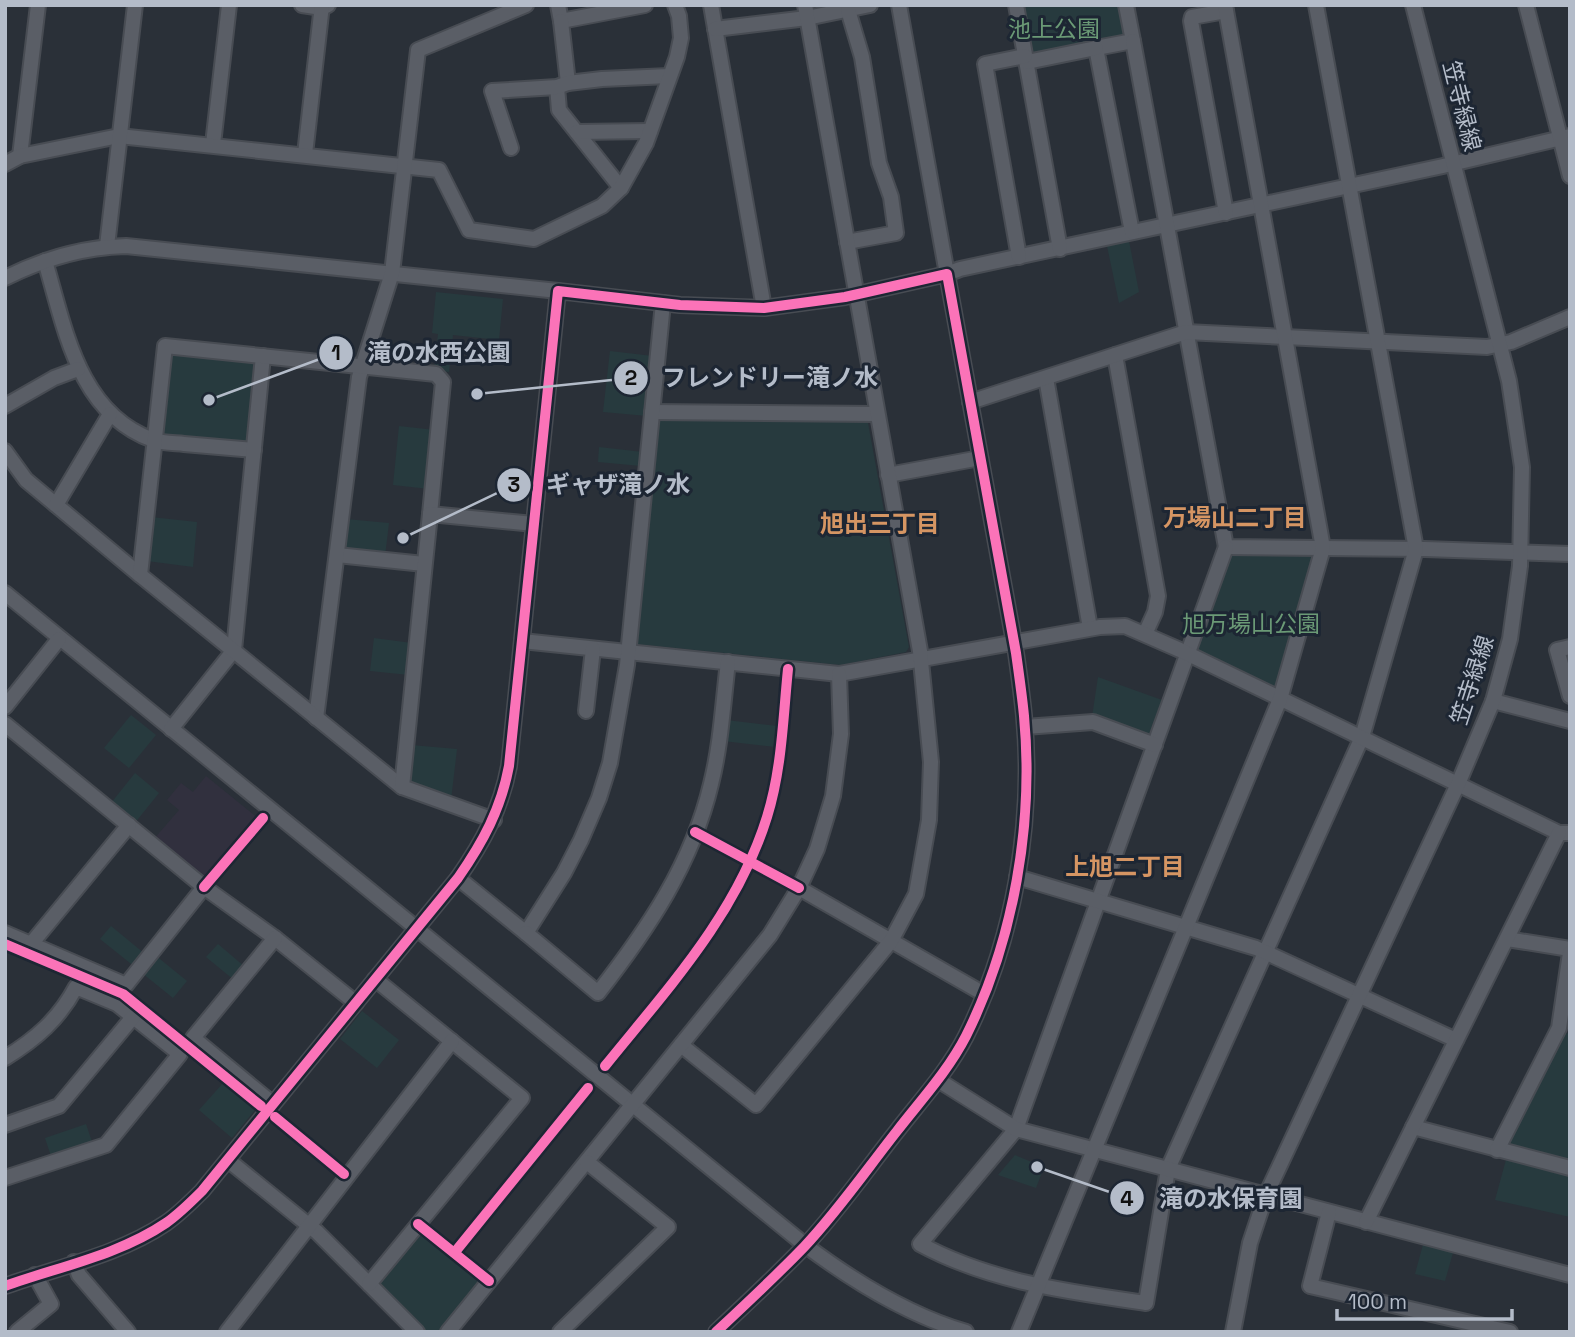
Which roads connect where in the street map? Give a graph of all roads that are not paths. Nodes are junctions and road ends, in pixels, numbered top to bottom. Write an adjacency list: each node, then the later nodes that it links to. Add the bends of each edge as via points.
1 (38, 5): 35 (street)
2 (135, 5): 30 (street)
3 (229, 5): 32 (street)
4 (303, 5): 17 (street)
5 (526, 5): 38 (street, via 418,50)
6 (558, 5): 21 (street)
7 (645, 5): 21 (street)
8 (675, 5): 26 (street, via 681,38)
9 (711, 5): 22 (street)
10 (870, 5): 19 (street)
11 (899, 5): 52 (street)
12 (1016, 5): 25 (street)
13 (1126, 5): 23 (street)
14 (1316, 5): 40 (street)
15 (1413, 5): 37 (street, 笠寺緑線)
16 (1526, 5): 31 (street)
17 (324, 6): 34 (street)
18 (1226, 8): 42 (street); 43 (street, via 1191,21)
19 (848, 10): 20 (street); 46 (street, via 862,57 896,233)
20 (806, 12): 22 (street); 46 (street)
21 (561, 21): 27 (street)
22 (715, 29): 57 (street)
23 (1133, 41): 24 (street); 44 (street)
24 (1096, 48): 25 (street); 45 (street)
25 (1026, 58): 48 (street); 49 (street, via 985,64)
26 (669, 76): 27 (street); 28 (street)
27 (563, 85): 29 (street, via 559,110); 33 (street, via 492,91)
28 (650, 131): 29 (street); 41 (street)
29 (577, 132): 41 (street)
30 (120, 136): 32 (street); 35 (street); 47 (street)
31 (1565, 137): 37 (street); 39 (street)
32 (213, 144): 34 (street)
33 (511, 148)
34 (305, 155): 38 (street)
35 (20, 156): 36 (street)
36 (5, 164)
37 (1453, 164): 40 (street); 62 (street, 笠寺緑線)
38 (405, 166): 41 (street, via 439,170 469,230 534,239 602,206); 51 (street)
39 (1570, 176)
40 (1349, 186): 42 (street); 61 (street)
41 (621, 188)
42 (1262, 205): 43 (street); 60 (street)
43 (1226, 213): 44 (street)
44 (1166, 226): 45 (street); 59 (street)
45 (1132, 232): 48 (street)
46 (847, 242): 55 (street)
47 (107, 246): 50 (street); 51 (street)
48 (1060, 249): 49 (street)
49 (1019, 257): 52 (street)
50 (44, 261): 53 (street); 66 (street)
51 (392, 272): 54 (street); 65 (street)
52 (947, 274): 55 (street); 68 (street)
53 (5, 278)
54 (558, 291): 56 (street); 80 (street)
55 (856, 294): 57 (street); 72 (street)
56 (663, 303): 57 (street); 70 (street)
57 (764, 308)
58 (1570, 317): 62 (street)
59 (1186, 332): 60 (street); 63 (street); 81 (street)
60 (1285, 336): 61 (street); 82 (street)
61 (1378, 341): 62 (street); 83 (street)
62 (1501, 345): 84 (street, 笠寺緑線, via 1522,467)
63 (1115, 355): 67 (street); 91 (street, via 1158,596)
64 (263, 356): 65 (street); 73 (street, via 165,346); 74 (street)
65 (361, 367): 79 (street, via 436,374 443,382); 86 (street)
66 (78, 369): 69 (street); 71 (street)
67 (1046, 378): 68 (street); 90 (street)
68 (970, 402): 76 (street)
69 (5, 406)
70 (652, 412): 72 (street); 98 (street)
71 (110, 414): 73 (street); 78 (street)
72 (877, 414): 77 (street)
73 (155, 441): 74 (street); 88 (street)
74 (254, 450): 97 (street)
75 (5, 451): 78 (street, via 26,480)
76 (980, 458): 77 (street); 94 (street)
77 (888, 475): 100 (street)
78 (55, 505): 88 (street)
79 (430, 514): 80 (street); 87 (street)
80 (534, 524): 93 (street)
81 (1226, 547): 82 (street); 99 (street)
82 (1323, 548): 83 (street); 104 (street)
83 (1416, 550): 84 (street); 113 (street)
84 (1521, 552): 85 (street); 105 (street, 笠寺緑線, via 1510,639)
85 (1570, 554)
86 (337, 555): 87 (street); 108 (street)
87 (424, 564): 116 (street)
88 (140, 575): 97 (street)
89 (5, 593): 92 (street)
90 (1090, 628): 91 (street, via 1120,625); 94 (street)
91 (1145, 634): 99 (street)
92 (59, 639): 106 (street); 112 (street)
93 (522, 641): 96 (street); 117 (street, via 509,766)
94 (1013, 642): 100 (street); 111 (street)
95 (1570, 647): 103 (street, via 1558,650)
96 (593, 649): 98 (street); 107 (street)
97 (234, 650): 108 (street); 112 (street)
98 (627, 652): 101 (street); 128 (street, via 611,763 599,798 564,873)
99 (1187, 653): 104 (street); 114 (street)
100 (920, 659): 102 (street); 131 (street, via 930,744 929,820 916,894)
101 (728, 662): 102 (street); 128 (street, via 718,754 703,810 674,883 629,954 598,993)
102 (839, 674): 123 (street, via 841,734 833,796)
103 (1570, 696)
104 (1280, 699): 113 (street); 125 (street)
105 (1493, 701): 109 (street); 115 (street, 笠寺緑線)
106 (5, 707)
107 (586, 710)
108 (316, 718): 116 (street)
109 (1570, 721)
110 (5, 724): 118 (street)
111 (1025, 727): 114 (street, via 1093,722); 120 (street, via 1024,816)
112 (171, 729): 126 (street)
113 (1362, 737): 115 (street); 134 (street)
114 (1155, 745): 124 (street)
115 (1458, 784): 119 (street); 137 (street, 笠寺緑線)
116 (402, 787): 117 (street)
117 (494, 820): 121 (street)
118 (129, 825): 122 (street); 132 (street)
119 (1565, 833): 130 (street)
120 (1017, 877): 124 (street); 136 (street, via 1005,932)
121 (458, 878): 126 (street); 128 (street)
122 (204, 887): 129 (street); 132 (street, via 126,985)
123 (799, 888): 131 (street); 143 (street, via 770,935)
124 (1098, 902): 125 (street); 150 (street)
125 (1185, 928): 134 (street); 151 (street)
126 (416, 929): 135 (street); 147 (street)
127 (5, 933): 132 (street)
128 (526, 933)
129 (275, 938): 138 (street); 146 (street, via 193,1038)
130 (1507, 939): 133 (street); 141 (street)
131 (891, 941): 136 (street); 143 (street, via 756,1105)
132 (31, 944)
133 (1570, 951): 140 (street)
134 (1265, 952): 137 (street); 156 (street)
135 (375, 979): 138 (street); 142 (street)
136 (984, 993): 145 (street, via 965,1037)
137 (1358, 995): 141 (street); 158 (street, 笠寺緑線)
138 (356, 1003): 146 (street)
139 (133, 1017): 144 (street, via 117,1004 76,987 56,1019); 148 (street, via 59,1106); 157 (street, via 180,1054 106,1145)
140 (1564, 1028): 152 (street)
141 (1456, 1040): 149 (street)
142 (452, 1041): 161 (street); 166 (street, via 522,1098)
143 (681, 1045): 147 (street)
144 (5, 1058)
145 (938, 1080): 150 (street); 162 (street)
146 (273, 1104): 153 (street)
147 (633, 1105): 154 (street); 162 (street)
148 (5, 1125)
149 (1413, 1127): 152 (street); 160 (street)
150 (1016, 1129): 151 (street); 168 (street, via 920,1244 973,1267)
151 (1094, 1149): 156 (street); 168 (street)
152 (1497, 1150): 155 (street)
153 (228, 1160): 161 (street); 163 (street, via 168,1222 125,1245)
154 (587, 1162): 174 (street); 175 (street, via 668,1227)
155 (1570, 1168)
156 (1168, 1169): 158 (street); 168 (street, via 1146,1303)
157 (5, 1178)
158 (1266, 1195): 159 (street); 178 (street, 笠寺緑線, via 1250,1243)
159 (1329, 1212): 160 (street); 179 (street, via 1310,1286)
160 (1366, 1222): 165 (street)
161 (310, 1226): 166 (street); 172 (street)
162 (806, 1245): 169 (street, via 887,1298); 176 (street)
163 (74, 1262): 164 (street); 171 (street, via 79,1275)
164 (35, 1275): 167 (street); 170 (street, via 51,1304)
165 (1570, 1275)
166 (369, 1284): 173 (street)
167 (5, 1286)
168 (1038, 1286): 177 (street)
169 (958, 1331)
170 (17, 1332)
171 (128, 1332)
172 (227, 1332)
173 (417, 1332)
174 (448, 1332)
175 (560, 1332)
176 (716, 1332)
177 (1019, 1332)
178 (1233, 1332)
179 (1510, 1332)

